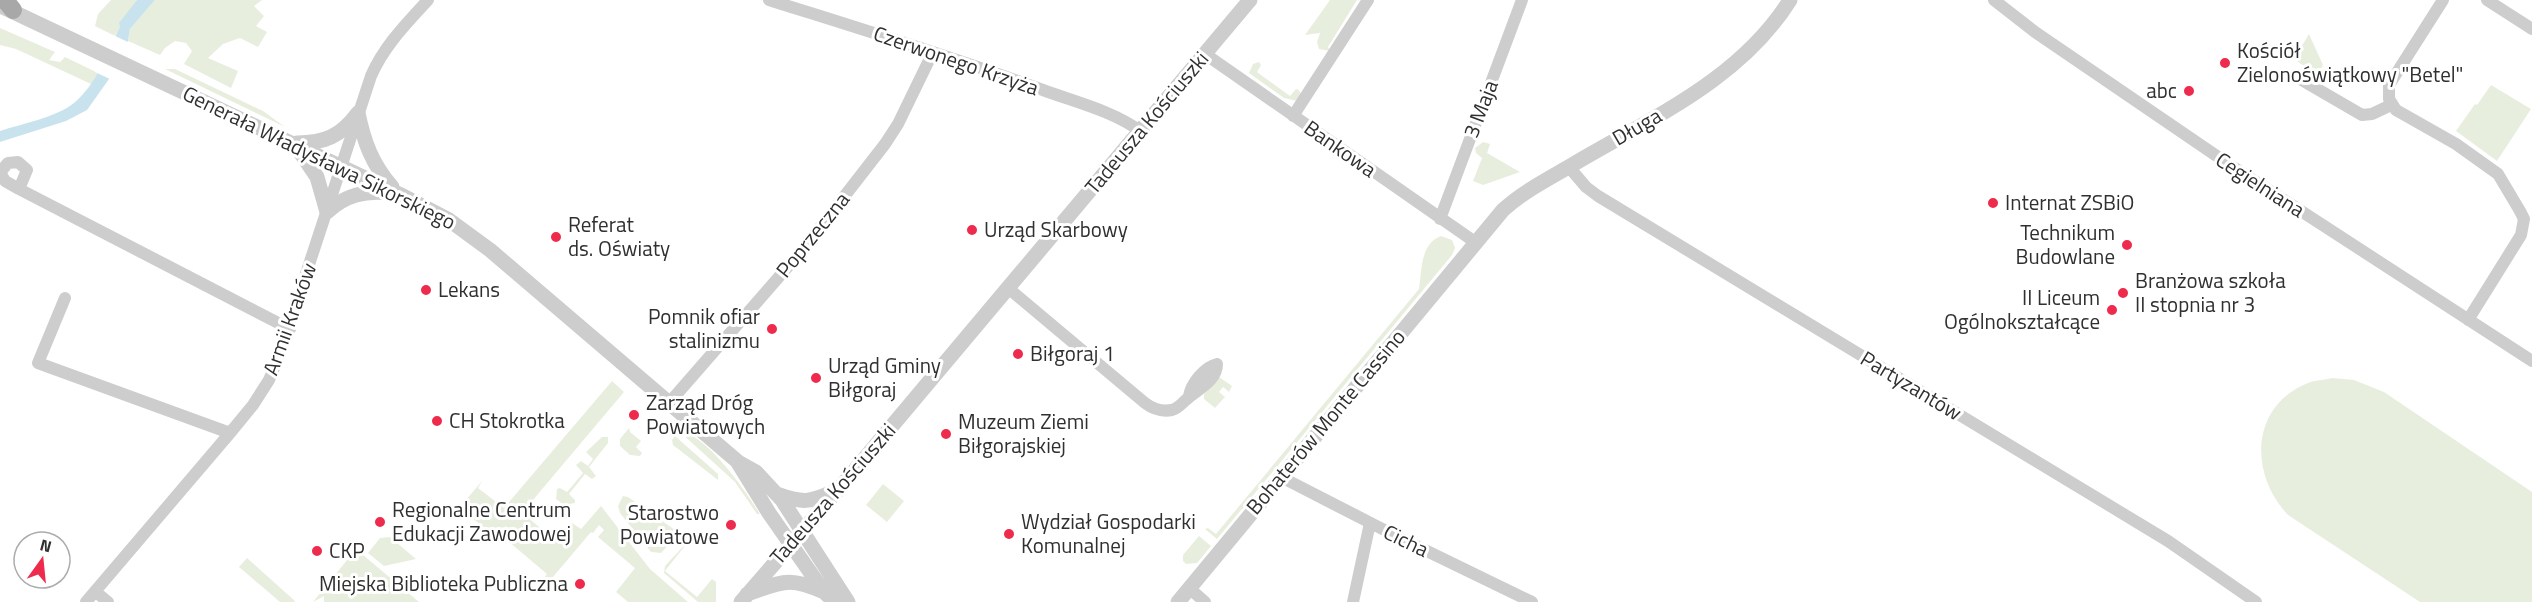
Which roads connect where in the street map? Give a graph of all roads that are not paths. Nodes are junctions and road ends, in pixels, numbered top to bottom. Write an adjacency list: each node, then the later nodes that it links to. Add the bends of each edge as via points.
1 (428, 0): 16 (street, Armii Kraków, via 380,57)
2 (769, 0): 12 (street, Czerwonego Krzyża)
3 (1250, 0): 13 (street, Tadeusza Kościuszki)
4 (1368, 0): 17 (street)
5 (1522, 0): 25 (street, 3 Maja)
6 (1790, 0): 21 (street, Długa, via 1759,41 1721,75)
7 (1994, 0): 29 (street, Cegielniana, via 2206,149)
8 (2443, 0): 15 (street, via 2389,84)
9 (2487, 0): 11 (street)
10 (4, 4): 19 (street, Generała Władysława Sikorskiego)
11 (2532, 29)
12 (933, 52): 18 (street, Czerwonego Krzyża, via 1095,109); 33 (street, Poprzeczna, via 885,144 805,247)
13 (1205, 54): 17 (street, Bankowa); 18 (street, Tadeusza Kościuszki)
14 (2300, 79): 15 (street, via 2362,115)
15 (2391, 105): 29 (street, via 2498,174 2524,219 2521,235)
16 (358, 113): 19 (street, via 332,139); 20 (street, Armii Kraków); 23 (street, via 374,162)
17 (1293, 116): 25 (street, Bankowa)
18 (1140, 131): 27 (street, Tadeusza Kościuszki)
19 (294, 143): 20 (street, Generała Władysława Sikorskiego); 24 (street, via 315,172)
20 (341, 166): 23 (street, Generała Władysława Sikorskiego); 24 (street, Armii Kraków)
21 (1569, 167): 26 (street, Długa, via 1513,200); 53 (street, Partyzantów, via 1598,196 2168,541)
22 (19, 189): 30 (street)
23 (401, 195): 24 (street, via 360,193); 33 (street, Generała Władysława Sikorskiego, via 449,220 490,250)
24 (327, 212): 30 (street, Armii Kraków)
25 (1440, 219): 26 (street, Bankowa)
26 (1475, 242): 36 (street, Bohaterów Monte Cassino)
27 (1008, 288): 32 (street, via 1149,406 1173,410); 37 (street, Tadeusza Kościuszki)
28 (65, 298): 34 (street, via 38,363)
29 (2468, 320): 31 (street, Cegielniana)
30 (290, 328): 34 (street, Armii Kraków, via 269,380)
31 (2532, 362)
32 (1189, 396)
33 (669, 403): 35 (street, Generała Władysława Sikorskiego)
34 (230, 433): 43 (street, Armii Kraków)
35 (737, 461): 38 (street, Generała Władysława Sikorskiego, via 756,472); 41 (street, Generała Władysława Sikorskiego)
36 (1281, 477): 39 (street, Cicha); 42 (street, Bohaterów Monte Cassino)
37 (840, 489): 38 (street, via 803,502); 40 (street, Tadeusza Kościuszki)
38 (777, 494): 40 (street, Generała Władysława Sikorskiego)
39 (1370, 523): 51 (street); 52 (street, Cicha)
40 (803, 530): 41 (street, Tadeusza Kościuszki); 48 (street, Generała Władysława Sikorskiego)
41 (791, 544): 44 (street, Generała Władysława Sikorskiego); 45 (street, Tadeusza Kościuszki)
42 (1189, 588): 49 (street, Bohaterów Monte Cassino); 50 (street)
43 (96, 592): 46 (street, Armii Kraków); 47 (street)
44 (830, 597): 45 (street, via 801,582 789,581)
45 (744, 598)
46 (86, 602)
47 (108, 602)
48 (848, 602)
49 (1178, 602)
50 (1205, 602)
51 (1353, 602)
52 (1532, 602)
53 (2256, 602)

